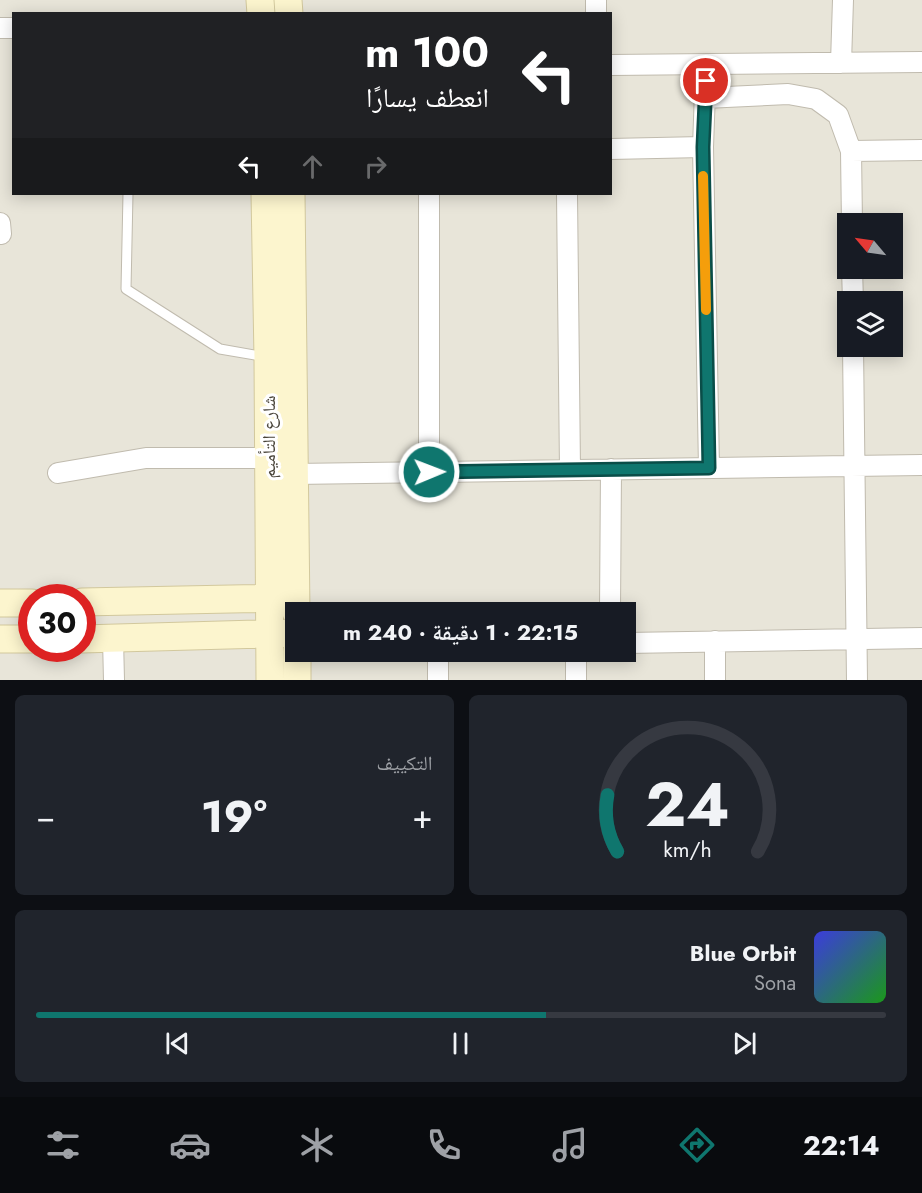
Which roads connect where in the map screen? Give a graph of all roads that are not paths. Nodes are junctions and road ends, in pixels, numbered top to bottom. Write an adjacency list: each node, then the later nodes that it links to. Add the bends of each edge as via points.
1 (843, 0): 3 (street)
2 (922, 62): 3 (street)
3 (841, 63): 4 (street)
4 (706, 64): 5 (street); 6 (street)
5 (612, 65)
6 (705, 98): 7 (street); 10 (street, via 788,94 816,99 838,115)
7 (703, 147): 8 (street); 22 (street)
8 (612, 149)
9 (922, 150): 10 (street)
10 (851, 151): 16 (street)
11 (128, 195): 18 (lane, via 126,289 220,349)
12 (265, 195): 18 (main road, شارع التأميم)
13 (291, 195): 27 (main road, شارع التأميم)
14 (429, 195): 25 (street)
15 (567, 195): 23 (street)
16 (852, 213)
17 (853, 357): 21 (street)
18 (268, 358): 19 (main road, شارع التأميم)
19 (269, 458): 26 (street, via 146,458); 28 (main road, شارع التأميم)
20 (922, 465): 21 (street)
21 (854, 466): 22 (street); 41 (street)
22 (709, 468): 24 (street)
23 (570, 470): 24 (street); 25 (street)
24 (611, 470): 31 (street)
25 (429, 472): 27 (street)
26 (58, 473)
27 (294, 474): 30 (main road, شارع التأميم)
28 (269, 599): 29 (main road); 34 (main road); 35 (main road, شارع التأميم)
29 (96, 602)
30 (296, 602)
31 (610, 602)
32 (0, 603): 33 (main road)
33 (18, 603)
34 (285, 603)
35 (283, 633): 40 (main road); 48 (main road, شارع التأميم)
36 (922, 638): 41 (street)
37 (0, 639): 38 (main road)
38 (18, 639)
39 (96, 639): 40 (main road)
40 (113, 639): 47 (street)
41 (856, 639): 42 (street); 53 (street)
42 (715, 641): 43 (street); 52 (street)
43 (636, 643)
44 (297, 662): 49 (main road)
45 (438, 662): 50 (street)
46 (576, 662): 51 (street)
47 (114, 680)
48 (270, 680)
49 (297, 680)
50 (438, 680)
51 (576, 680)
52 (715, 680)
53 (857, 680)

